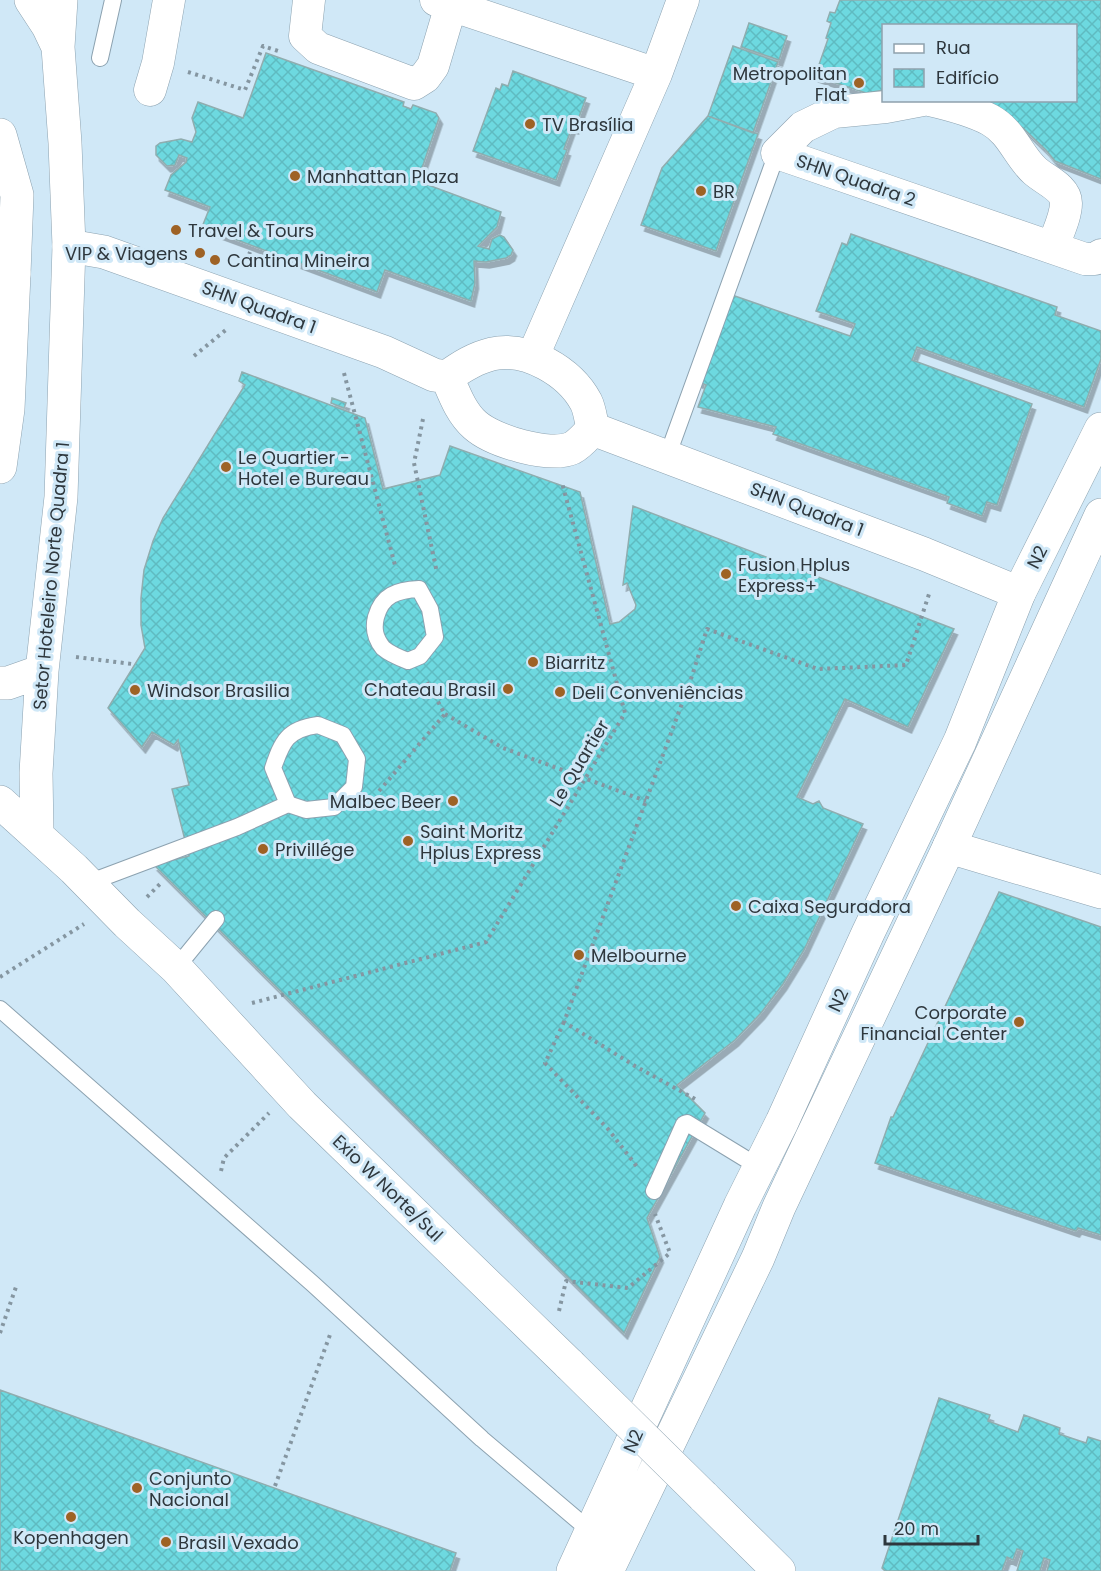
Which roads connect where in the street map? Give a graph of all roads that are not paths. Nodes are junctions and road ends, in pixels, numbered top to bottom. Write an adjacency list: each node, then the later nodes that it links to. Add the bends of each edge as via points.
1 (31, 0): 8 (main road)
2 (61, 0): 8 (main road, Setor Hoteleiro Norte Quadra 1)
3 (113, 0): 9 (lane)
4 (169, 0): 11 (street)
5 (309, 0): 7 (street, via 304,36 318,48 414,84 433,66)
6 (683, 0): 10 (street)
7 (444, 2): 10 (street)
8 (58, 47): 17 (main road, Setor Hoteleiro Norte Quadra 1)
9 (100, 58)
10 (656, 74): 21 (street)
11 (154, 76)
12 (912, 102): 15 (street, SHN Quadra 2, via 834,112 803,127)
13 (940, 102): 18 (street, via 992,121 1010,136 1021,157 1036,172 1064,192 1066,203)
14 (0, 135): 20 (main road, via 17,195)
15 (777, 153): 18 (street, SHN Quadra 2); 25 (lane)
16 (0, 241): 20 (main road)
17 (69, 246): 22 (main road, SHN Quadra 1, via 105,252); 31 (main road, Setor Hoteleiro Norte Quadra 1, via 61,497)
18 (1053, 247): 19 (street, SHN Quadra 2, via 1085,259)
19 (1101, 255)
20 (14, 274): 26 (main road, via 8,409)
21 (533, 356): 22 (main road, via 494,354 469,362); 23 (main road, via 568,378 587,403)
22 (447, 377): 23 (main road, via 462,409 475,425 505,442 553,451 572,448)
23 (593, 429): 25 (main road, SHN Quadra 1)
24 (1101, 429): 29 (main road, N2)
25 (667, 457): 29 (main road, SHN Quadra 1)
26 (0, 467)
27 (1101, 502): 29 (main road, via 1078,528 1053,577 1040,588)
28 (1101, 515): 33 (main road, N2)
29 (1019, 592): 33 (main road, via 1030,610 1030,632 1013,676); 34 (main road, N2)
30 (374, 625): 30 (lane, via 379,605 389,596 419,589 430,609 435,638 420,656 408,661 384,648)
31 (42, 671): 32 (main road); 37 (main road, Setor Hoteleiro Norte Quadra 1)
32 (0, 683)
33 (1010, 715): 38 (main road, N2)
34 (960, 741): 38 (main road, via 940,810 940,832); 42 (main road, N2)
35 (0, 802): 37 (main road, Exio W Norte/Sul)
36 (288, 804): 36 (lane, via 306,810 334,807 354,787 357,759 343,735 318,725 304,727 281,742 273,768); 39 (lane, via 237,828)
37 (37, 834): 39 (main road, Exio W Norte/Sul)
38 (949, 847): 40 (main road); 42 (main road, via 924,862); 48 (main road, N2)
39 (88, 883): 43 (main road, Exio W Norte/Sul)
40 (1101, 892)
41 (216, 919): 43 (lane)
42 (868, 933): 45 (main road, N2)
43 (176, 968): 51 (main road, Exio W Norte/Sul, bridge, via 302,1105)
44 (0, 1009): 49 (lane, via 340,1308)
45 (782, 1122): 46 (main road, N2); 48 (main road)
46 (759, 1167): 47 (lane, via 687,1123); 48 (main road, N2)
47 (654, 1191)
48 (760, 1206): 49 (main road, N2); 49 (main road, N2, via 753,1235 758,1258)
49 (605, 1552): 50 (main road, N2)
50 (573, 1571)
51 (779, 1571)

